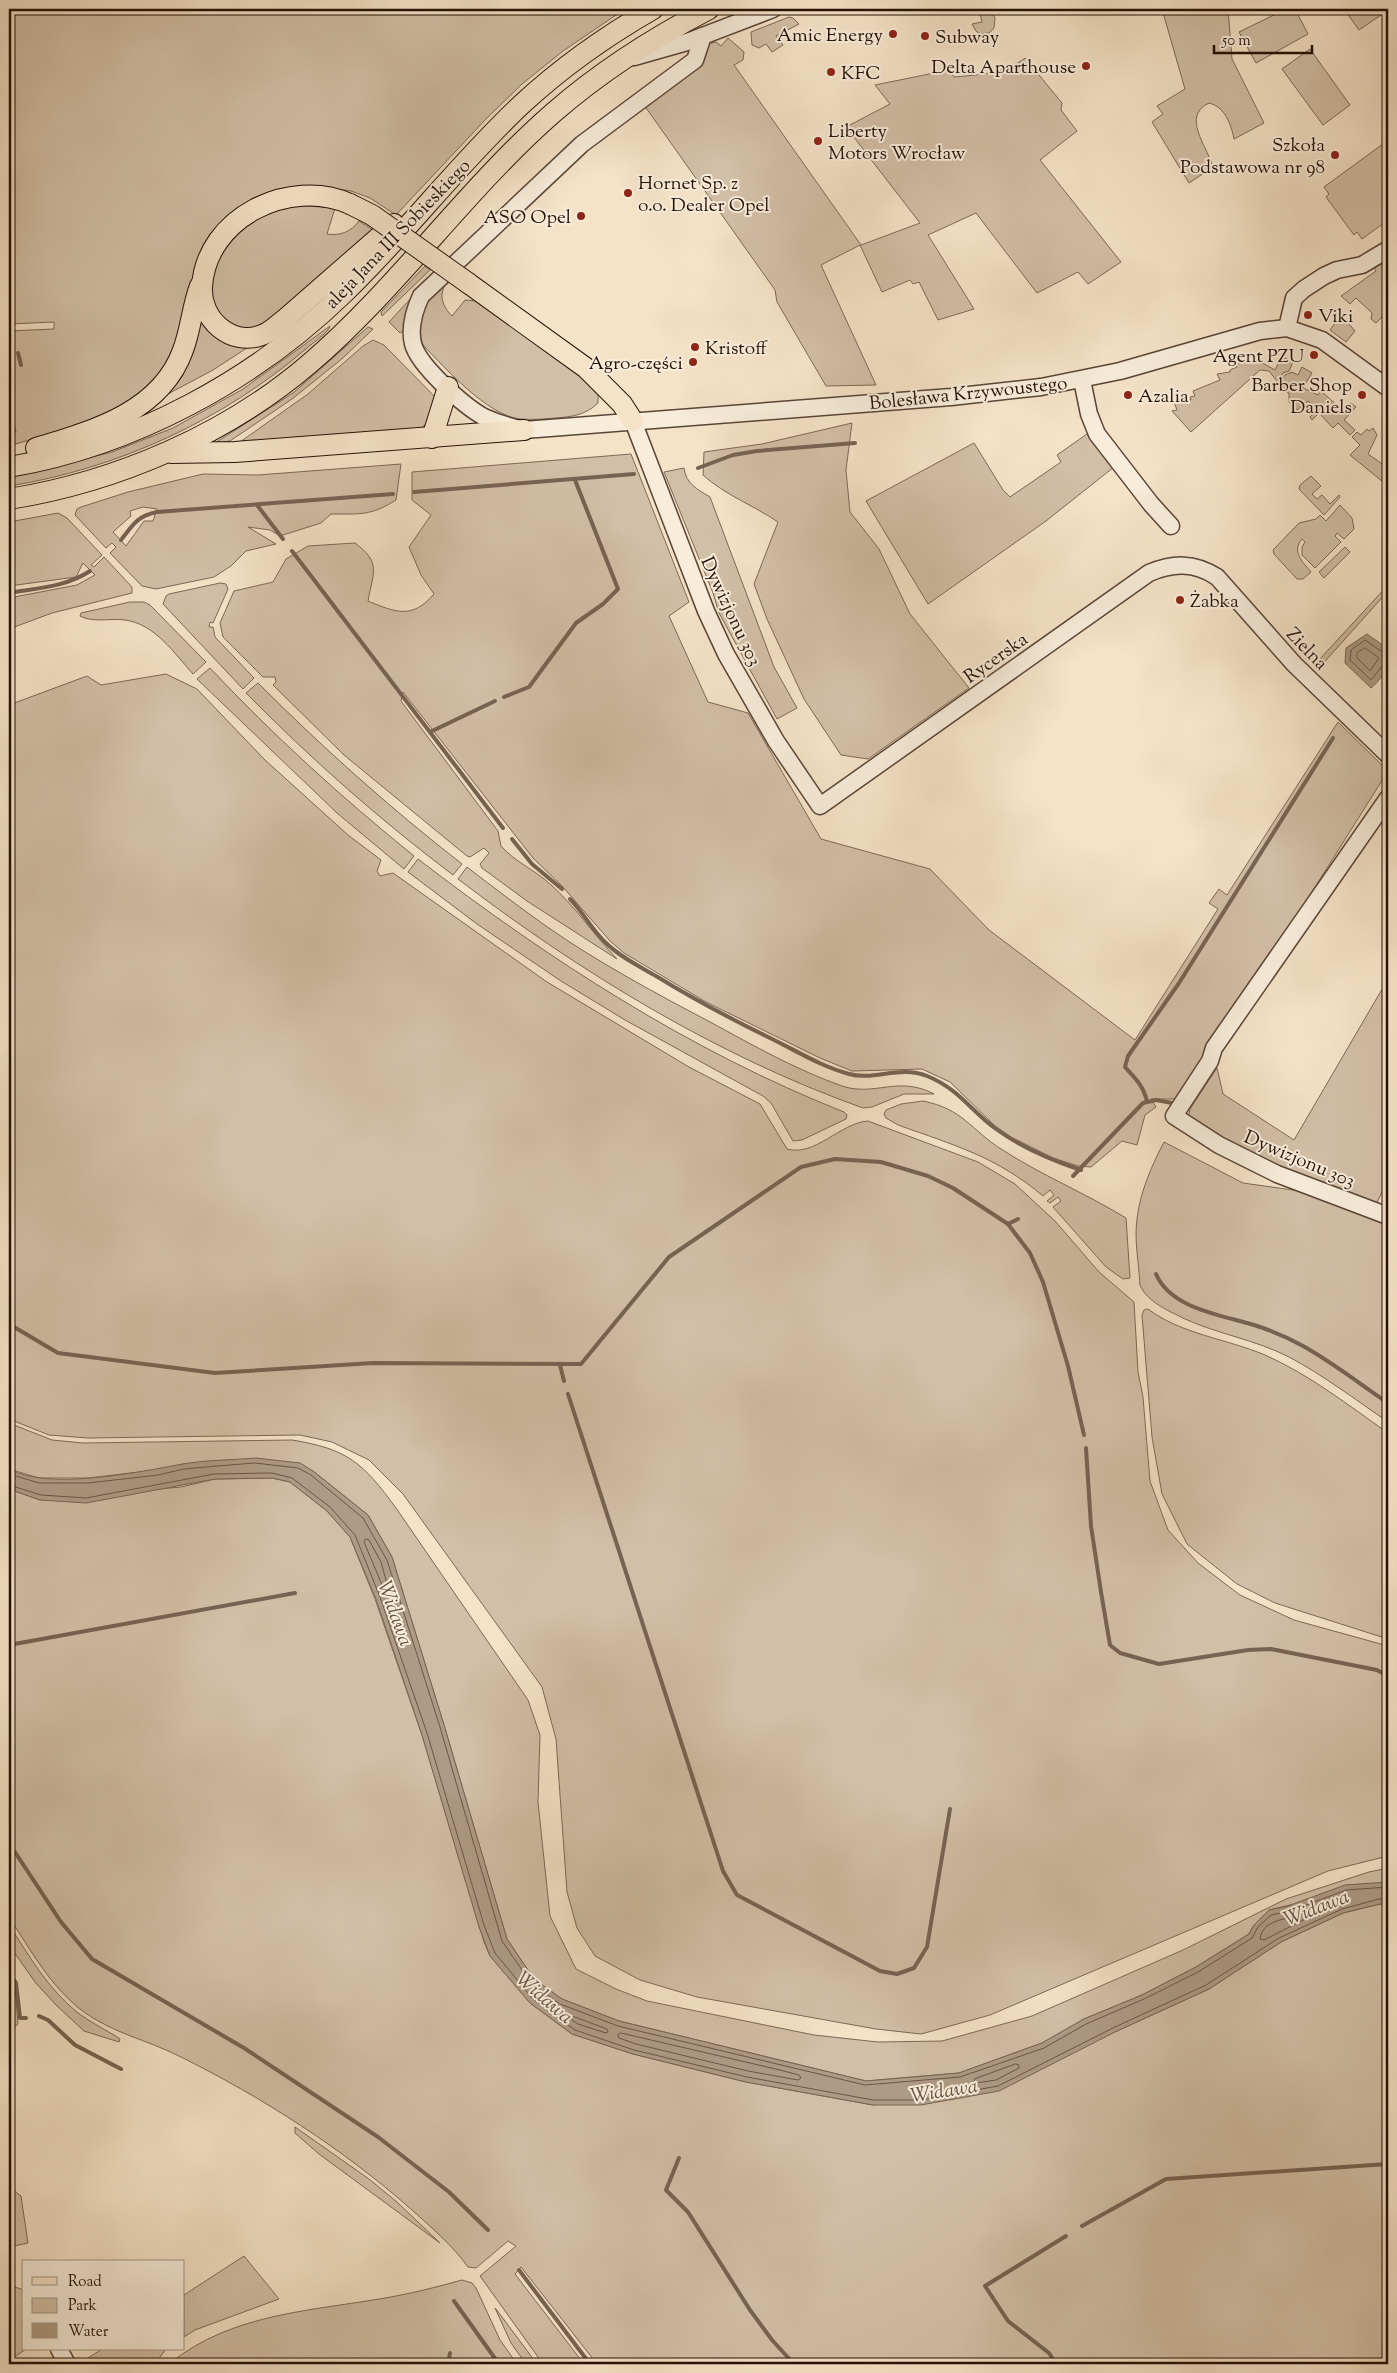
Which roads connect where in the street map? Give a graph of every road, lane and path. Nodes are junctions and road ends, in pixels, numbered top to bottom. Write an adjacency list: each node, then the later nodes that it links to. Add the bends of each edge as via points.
1 (653, 9): 6 (main road, aleja Jana III Sobieskiego, via 621,27 546,83)
2 (709, 9): 5 (main road, aleja Jana III Sobieskiego)
3 (773, 9): 4 (street)
4 (703, 36): 5 (street); 11 (street, via 695,60 582,144 421,296 411,330 414,346 421,360)
5 (621, 61): 18 (main road, aleja Jana III Sobieskiego, via 577,93 494,170 359,318 308,366 234,417)
6 (446, 183): 8 (main road, via 424,196 263,335 235,336 215,324 205,308); 20 (main road, aleja Jana III Sobieskiego, via 343,294 261,360 154,422 101,443)
7 (1387, 250): 9 (street, via 1362,265 1337,270 1304,289 1294,298)
8 (203, 280): 13 (main road, bridge, via 214,248 227,231 261,205 288,196 330,196 372,215 586,368); 19 (main road, via 177,366 155,395 116,419)
9 (1287, 328): 10 (street, Bolesława Krzywoustego, via 1260,331); 12 (street, Bolesława Krzywoustego, via 1322,340)
10 (1082, 380): 14 (street, Bolesława Krzywoustego, via 951,397); 22 (street, via 1097,434 1150,504)
11 (448, 387): 16 (street, via 485,417); 17 (main road)
12 (1388, 388)
13 (609, 389): 14 (main road); 15 (street, via 611,405)
14 (633, 421): 15 (street, Bolesława Krzywoustego); 26 (street, Dywizjonu 303, via 706,611 726,654 776,741)
15 (596, 424): 16 (street, Bolesława Krzywoustego)
16 (524, 430): 17 (main road)
17 (432, 438): 18 (main road)
18 (159, 454): 21 (main road, via 90,480)
19 (9, 456)
20 (9, 467)
21 (9, 499)
22 (1171, 526)
23 (1201, 568): 24 (street, Zielna, via 1217,576 1294,664); 26 (street, Rycerska, via 1180,564 1149,574)
24 (1388, 755)
25 (1388, 798): 27 (street, Dywizjonu 303, via 1214,1048 1210,1061 1174,1116 1277,1174)
26 (820, 806)
27 (1388, 1216)
28 (60, 2350): 29 (street)
29 (67, 2364)

